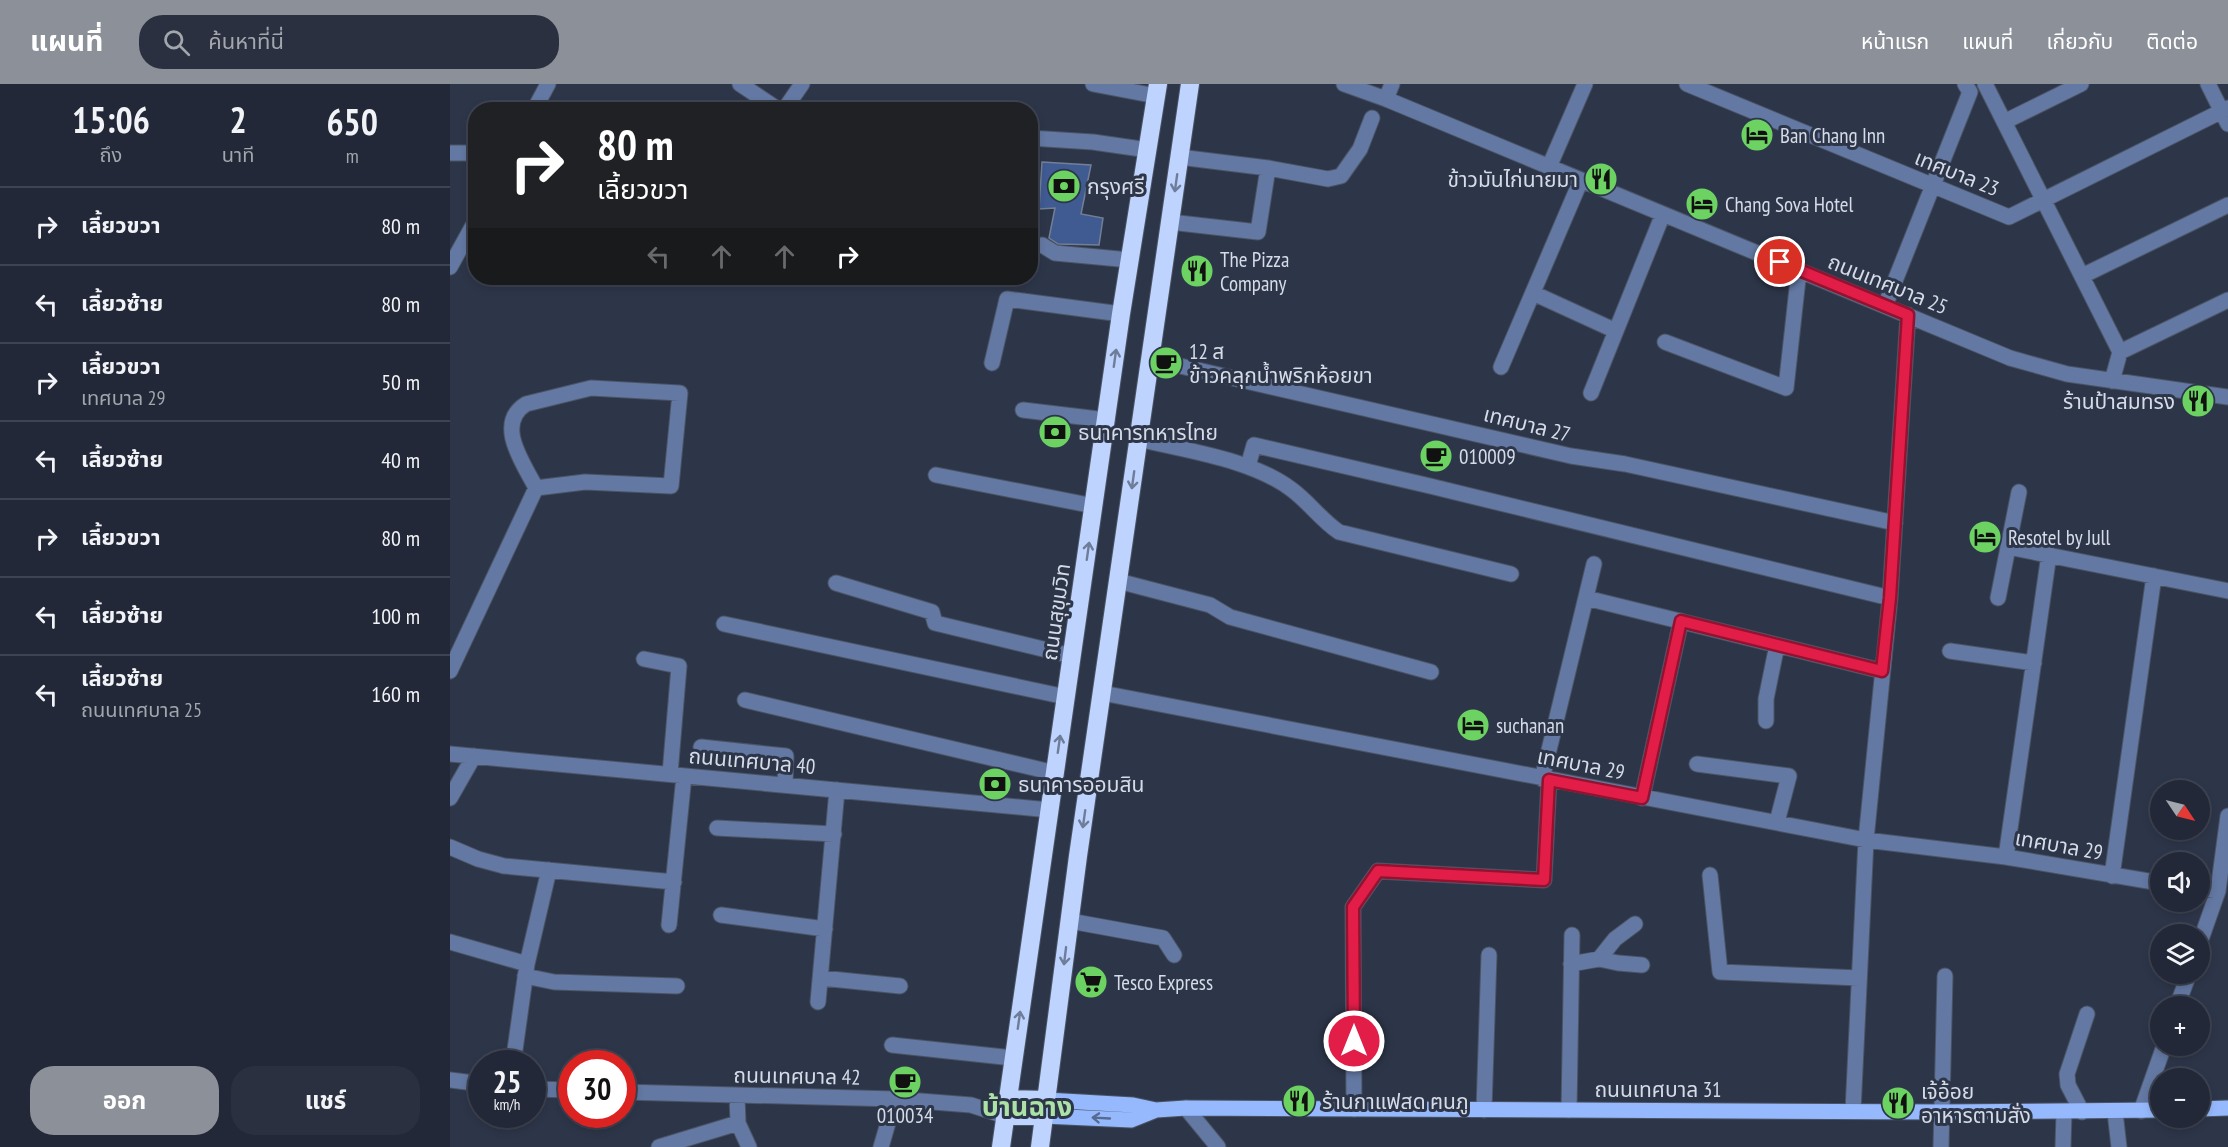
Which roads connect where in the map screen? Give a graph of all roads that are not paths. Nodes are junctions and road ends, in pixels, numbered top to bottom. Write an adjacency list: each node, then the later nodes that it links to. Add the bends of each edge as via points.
1 (548, 84): 16 (street)
2 (740, 84): 17 (street)
3 (802, 84): 18 (street)
4 (1093, 84): 14 (street)
5 (1190, 84): 26 (highway)
6 (1344, 84): 15 (street, ถนนเทศบาล 25)
7 (1392, 84): 15 (street)
8 (1585, 84): 27 (street)
9 (1687, 84): 30 (street, เทศบาล 23)
10 (1965, 84): 30 (street, via 1970,92)
11 (1985, 84): 21 (street)
12 (2081, 84): 21 (street)
13 (2208, 84): 19 (street)
14 (1157, 90): 23 (highway, ถนนสุขุมวิท)
15 (1386, 99): 27 (street, ถนนเทศบาล 25)
16 (538, 102)
17 (766, 102)
18 (790, 102)
19 (2226, 114): 31 (street)
20 (1372, 118): 28 (street, via 1360,149 1341,176 1328,178)
21 (2004, 122): 31 (street)
22 (1038, 139): 23 (street)
23 (1148, 150): 37 (highway, ถนนสุขุมวิท)
24 (450, 153): 25 (street)
25 (468, 153)
26 (1179, 157): 28 (street); 34 (highway, one-way to 34)
27 (1549, 166): 29 (street, ถนนเทศบาล 25)
28 (1268, 168): 34 (street, via 1258,232)
29 (1581, 180): 33 (street, ถนนเทศบาล 25); 41 (street)
30 (1933, 186): 31 (street, เทศบาล 23, via 2009,217); 43 (street)
31 (2043, 199): 40 (street)
32 (2228, 205): 40 (street)
33 (1663, 214): 39 (street, ถนนเทศบาล 25); 46 (street)
34 (1170, 222): 49 (highway)
35 (468, 234): 38 (street)
36 (1042, 245): 37 (street, via 1055,253)
37 (1130, 261): 44 (highway, ถนนสุขุมวิท)
38 (450, 267)
39 (1799, 270): 43 (street, ถนนเทศบาล 25); 47 (street, via 1786,388)
40 (2082, 276): 48 (street)
41 (1533, 292): 46 (street); 51 (street)
42 (2228, 300): 48 (street)
43 (1885, 306): 45 (street, ถนนเทศบาล 25)
44 (1121, 314): 50 (street, via 1007,299); 56 (highway, ถนนสุขุมวิท, one-way to 44)
45 (1908, 315): 52 (street, ถนนเทศบาล 25, via 2010,357 2067,374); 63 (street)
46 (1616, 331): 53 (street)
47 (1665, 342)
48 (2120, 352): 52 (street)
49 (1150, 359): 57 (highway); 63 (street, เทศบาล 27, via 1571,456 1625,464)
50 (992, 363)
51 (1501, 368)
52 (2112, 381): 54 (street, ถนนเทศบาล 25)
53 (1590, 393)
54 (2228, 397)
55 (1023, 410): 56 (street)
56 (1107, 420): 62 (highway, ถนนสุขุมวิท)
57 (1139, 439): 58 (street); 69 (highway, one-way to 69)
58 (1248, 466): 67 (street, via 1290,488 1339,532); 73 (street, via 1254,445)
59 (936, 475): 62 (street)
60 (536, 488): 60 (street, via 510,433 519,408 591,388 680,393 671,486 585,482); 82 (street)
61 (2019, 492): 64 (street)
62 (1094, 506): 79 (highway, ถนนสุขุมวิท, one-way to 62)
63 (1895, 523): 73 (street)
64 (2008, 547): 65 (street); 74 (street)
65 (2049, 554): 68 (street); 81 (street)
66 (1594, 564): 72 (street)
67 (1511, 574)
68 (2154, 576): 71 (street); 111 (street)
69 (1118, 580): 84 (street, via 1210,605 1230,617); 85 (highway)
70 (837, 583): 79 (street, via 932,612 935,623)
71 (2228, 591)
72 (1586, 598): 75 (street); 95 (street)
73 (1890, 598): 83 (street)
74 (1998, 598)
75 (1681, 621): 77 (street); 99 (street)
76 (724, 624): 86 (street)
77 (1777, 645): 83 (street); 88 (street, via 1766,699)
78 (1950, 651): 81 (street)
79 (1072, 656): 86 (highway, ถนนสุขุมวิท)
80 (644, 659): 94 (street, via 679,666)
81 (2034, 663): 108 (street)
82 (450, 671)
83 (1882, 671): 106 (street)
84 (1431, 672)
85 (1102, 693): 95 (street, เทศบาล 29); 117 (highway, one-way to 117)
86 (1066, 697): 93 (highway, ถนนสุขุมวิท, one-way to 86)
87 (745, 700): 93 (street)
88 (1766, 721)
89 (701, 747): 96 (street, via 786,756)
90 (450, 754): 91 (street, ถนนเทศบาล 40)
91 (474, 756): 94 (street, ถนนเทศบาล 40); 98 (street)
92 (1697, 764): 102 (street, via 1789,776)
93 (1055, 773): 100 (highway, ถนนสุขุมวิท)
94 (677, 775): 96 (street, ถนนเทศบาล 40); 112 (street)
95 (1546, 779): 99 (street, เทศบาล 29); 150 (street, via 1544,880 1378,871 1353,907)
96 (785, 785): 97 (street, ถนนเทศบาล 40)
97 (837, 790): 100 (street, ถนนเทศบาล 40); 104 (street)
98 (450, 798)
99 (1642, 798): 102 (street, เทศบาล 29)
100 (1050, 810): 140 (highway, ถนนสุขุมวิท, one-way to 100)
101 (2228, 816): 105 (street)
102 (1777, 822): 106 (street, เทศบาล 29)
103 (717, 828): 104 (street)
104 (834, 834): 121 (street)
105 (2227, 837): 115 (street)
106 (1866, 840): 108 (street, เทศบาล 29); 132 (street)
107 (450, 847): 109 (street, via 504,866)
108 (2006, 857): 111 (street, เทศบาล 29)
109 (549, 870): 112 (street); 129 (street)
110 (1710, 875): 132 (street, via 1720,972)
111 (2112, 876): 113 (street, เทศบาล 29)
112 (674, 882): 120 (street)
113 (2150, 882)
114 (2210, 890): 115 (street)
115 (2218, 891): 119 (street)
116 (721, 915): 121 (street)
117 (1070, 921): 124 (street, via 1163,938); 147 (highway, one-way to 147)
118 (1635, 924): 126 (street)
119 (2206, 924)
120 (669, 925)
121 (825, 929): 131 (street)
122 (1572, 935): 127 (street)
123 (450, 942): 129 (street)
124 (1174, 955)
125 (1489, 955): 152 (street)
126 (1599, 958): 127 (street); 128 (street)
127 (1571, 964): 153 (street)
128 (1642, 965)
129 (526, 970): 133 (street, via 554,982); 138 (street)
130 (1945, 976): 157 (street)
131 (821, 978): 134 (street); 135 (street)
132 (1859, 978): 156 (street)
133 (677, 986)
134 (900, 986)
135 (818, 1002)
136 (2087, 1014): 159 (street, via 2067,1074)
137 (892, 1045): 140 (street)
138 (515, 1050)
139 (2160, 1056): 154 (street)
140 (1013, 1058): 146 (highway, ถนนสุขุมวิท)
141 (450, 1080): 142 (street)
142 (468, 1082)
143 (636, 1092): 144 (street, ถนนเทศบาล 42)
144 (737, 1096): 145 (street, ถนนเทศบาล 42); 161 (street)
145 (895, 1099): 146 (street, ถนนเทศบาล 42); 166 (street)
146 (1006, 1107): 147 (highway); 167 (highway, ถนนสุขุมวิท)
147 (1045, 1108): 148 (main road, ถนนเทศบาล 31, via 1131,1120 1156,1110); 168 (highway)
148 (1186, 1108): 150 (main road, ถนนเทศบาล 31); 162 (street)
149 (2228, 1108): 151 (main road)
150 (1354, 1109): 152 (main road, ถนนเทศบาล 31)
151 (2210, 1109)
152 (1484, 1110): 153 (main road, ถนนเทศบาล 31)
153 (1569, 1110): 156 (main road, ถนนเทศบาล 31)
154 (2141, 1111): 155 (main road, ถนนเทศบาล 31); 160 (main road, ถนนเทศบาล 31)
155 (2150, 1111)
156 (1853, 1112): 157 (main road, ถนนเทศบาล 31)
157 (1942, 1112): 158 (main road, ถนนเทศบาล 31); 171 (street)
158 (2064, 1112): 159 (main road, ถนนเทศบาล 31); 172 (street)
159 (2082, 1112): 160 (main road, ถนนเทศบาล 31)
160 (2115, 1112): 173 (street)
161 (738, 1123): 163 (street); 165 (street)
162 (1204, 1129): 169 (street); 170 (street)
163 (679, 1144): 164 (street)
164 (658, 1147)
165 (749, 1147)
166 (881, 1147)
167 (1000, 1147)
168 (1040, 1147)
169 (1200, 1147)
170 (1218, 1147)
171 (1941, 1147)
172 (2063, 1147)
173 (2119, 1147)

